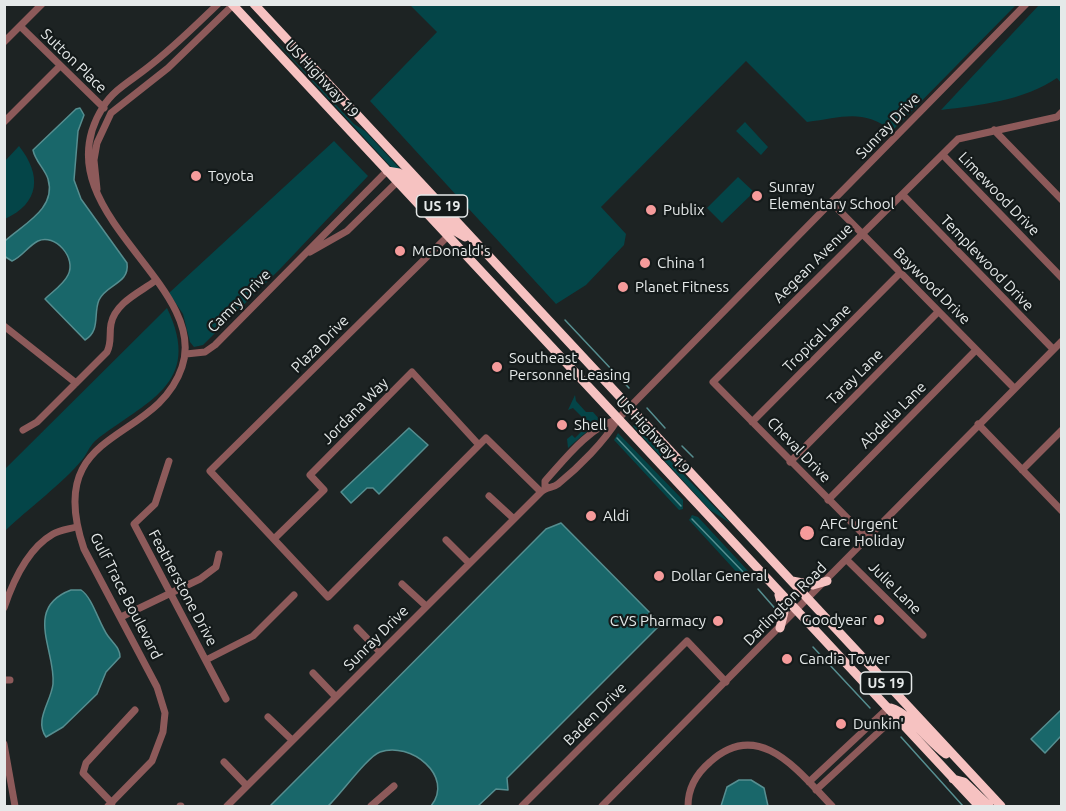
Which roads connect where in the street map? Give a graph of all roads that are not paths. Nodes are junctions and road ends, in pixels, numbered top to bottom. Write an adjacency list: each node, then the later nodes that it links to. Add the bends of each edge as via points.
1 (42, 4): 6 (street)
2 (218, 4): 7 (street)
3 (254, 4): 25 (highway, US Highway 19 / US 19)
4 (1026, 4): 22 (street, Sunray Drive)
5 (233, 5): 10 (street); 17 (highway, US Highway 19 / US 19)
6 (20, 26): 8 (street); 9 (street, Sutton Place)
7 (180, 40): 10 (street, via 169,54); 11 (street)
8 (4, 42)
9 (60, 66): 11 (street, Sutton Place); 14 (street)
10 (168, 68): 12 (street)
11 (102, 107): 12 (street, Sutton Place); 19 (street, via 87,158 91,182)
12 (111, 113): 19 (street, via 102,129 94,160)
13 (1060, 117): 15 (street, Aegean Avenue)
14 (4, 122)
15 (994, 130): 16 (street, Aegean Avenue, via 962,137); 21 (street)
16 (942, 155): 20 (street, Aegean Avenue); 28 (street, Limewood Drive)
17 (387, 171): 18 (highway, US Highway 19 / US 19); 25 (highway, via 403,176 455,231); 26 (street, Camry Drive)
18 (397, 182): 24 (highway, US Highway 19 / US 19); 26 (street, Camry Drive, via 347,231)
19 (98, 194): 29 (street)
20 (903, 195): 23 (street, Aegean Avenue); 33 (street, Templewood Drive)
21 (1062, 200)
22 (831, 202): 23 (street, Baywood Drive); 39 (street, Sunray Drive)
23 (862, 234): 27 (street, Baywood Drive); 36 (street, Aegean Avenue)
24 (448, 236): 40 (highway, US Highway 19 / US 19); 56 (street, Plaza Drive, via 210,471)
25 (477, 245): 39 (highway, US Highway 19 / US 19)
26 (305, 255): 35 (street, Camry Drive, via 208,351)
27 (900, 273): 30 (street, Baywood Drive); 41 (street, Tropical Lane)
28 (1062, 278)
29 (155, 281): 35 (street, via 180,319); 37 (street, via 118,308 111,323 107,352)
30 (938, 312): 34 (street, Baywood Drive); 47 (street, Taray Lane)
31 (4, 326): 37 (street)
32 (1062, 341): 33 (street, Darlington Road)
33 (1053, 349): 38 (street, Darlington Road)
34 (976, 350): 38 (street, Baywood Drive); 51 (street, Abdella Lane)
35 (186, 354): 54 (street, Gulf Trace Boulevard, via 175,383 162,399 95,451 79,476 74,499)
36 (713, 382): 41 (street, Cheval Drive)
37 (76, 383): 43 (street, via 37,422)
38 (1014, 388): 42 (street, Darlington Road)
39 (629, 408): 40 (street, Sunray Drive); 61 (highway, US Highway 19 / US 19)
40 (618, 419): 49 (street, Sunray Drive, via 610,432 557,484); 49 (street, Sunray Drive, via 602,424 584,441 545,481); 64 (highway, US Highway 19 / US 19)
41 (753, 422): 47 (street, Cheval Drive)
42 (978, 424): 48 (street); 55 (street, Darlington Road)
43 (23, 430)
44 (1062, 430): 48 (street)
45 (479, 445): 49 (street, Jordana Way, via 486,438); 56 (street, via 328,597); 56 (street, Jordana Way, via 412,372 310,475 324,490)
46 (169, 461): 65 (street, Featherstone Drive, via 155,504 134,524)
47 (790, 462): 51 (street, Cheval Drive)
48 (1022, 470): 52 (street)
49 (543, 490): 53 (street, Sunray Drive)
50 (489, 495): 53 (street)
51 (828, 500): 55 (street, Cheval Drive)
52 (1062, 511)
53 (513, 519): 60 (street, Sunray Drive)
54 (76, 527): 69 (street, via 53,534 32,555 14,578); 71 (street, Gulf Trace Boulevard)
55 (867, 538): 59 (street, Darlington Road)
56 (274, 539)
57 (446, 540): 60 (street)
58 (219, 555): 65 (street, via 216,567)
59 (847, 560): 62 (street, Darlington Road); 74 (street, Julie Lane)
60 (469, 563): 68 (street, Sunray Drive)
61 (791, 581): 62 (highway, via 813,585); 67 (highway, US Highway 19 / US 19)
62 (827, 581): 67 (street, Darlington Road)
63 (402, 584): 68 (street)
64 (777, 590): 70 (highway, US Highway 19 / US 19); 73 (highway, via 784,606)
65 (169, 594): 71 (street); 76 (street, Featherstone Drive)
66 (294, 595): 76 (street, via 253,636)
67 (809, 600): 70 (street, Darlington Road); 88 (highway, US Highway 19 / US 19)
68 (426, 606): 75 (street, Sunray Drive)
69 (4, 608)
70 (797, 612): 73 (street, Darlington Road); 81 (highway, US Highway 19 / US 19)
71 (121, 618): 96 (street, Gulf Trace Boulevard, via 157,687 165,713 163,732 152,761)
72 (357, 628): 75 (street)
73 (780, 628): 78 (street, Darlington Road)
74 (923, 635)
75 (380, 652): 79 (street, Sunray Drive)
76 (206, 660): 80 (street, Featherstone Drive)
77 (313, 673): 79 (street)
78 (726, 682): 100 (street, Baden Drive, via 687,641); 101 (street, Darlington Road)
79 (336, 697): 85 (street, Sunray Drive)
80 (226, 699)
81 (888, 708): 84 (highway, US Highway 19 / US 19); 88 (highway, via 905,716 930,743); 89 (street)
82 (135, 710): 96 (street, via 86,763 82,773)
83 (268, 717): 85 (street)
84 (895, 717): 90 (highway, US Highway 19 / US 19); 91 (street)
85 (292, 740): 93 (street, Sunray Drive)
86 (4, 744): 97 (street)
87 (224, 762): 93 (street)
88 (963, 766): 106 (highway, US Highway 19 / US 19)
89 (819, 773): 91 (street); 92 (street)
90 (953, 779): 104 (highway, US Highway 19 / US 19); 105 (highway, via 964,782)
91 (826, 780): 95 (street)
92 (809, 783): 95 (street); 102 (street, via 774,751 735,747 719,754 699,772 689,793)
93 (247, 786): 98 (street, Sunray Drive)
94 (394, 786): 99 (street)
95 (816, 790): 103 (street)
96 (110, 805)
97 (15, 807)
98 (227, 807)
99 (371, 807)
100 (522, 807)
101 (602, 807)
102 (688, 807)
103 (832, 807)
104 (979, 807)
105 (989, 807)
106 (1000, 807)

